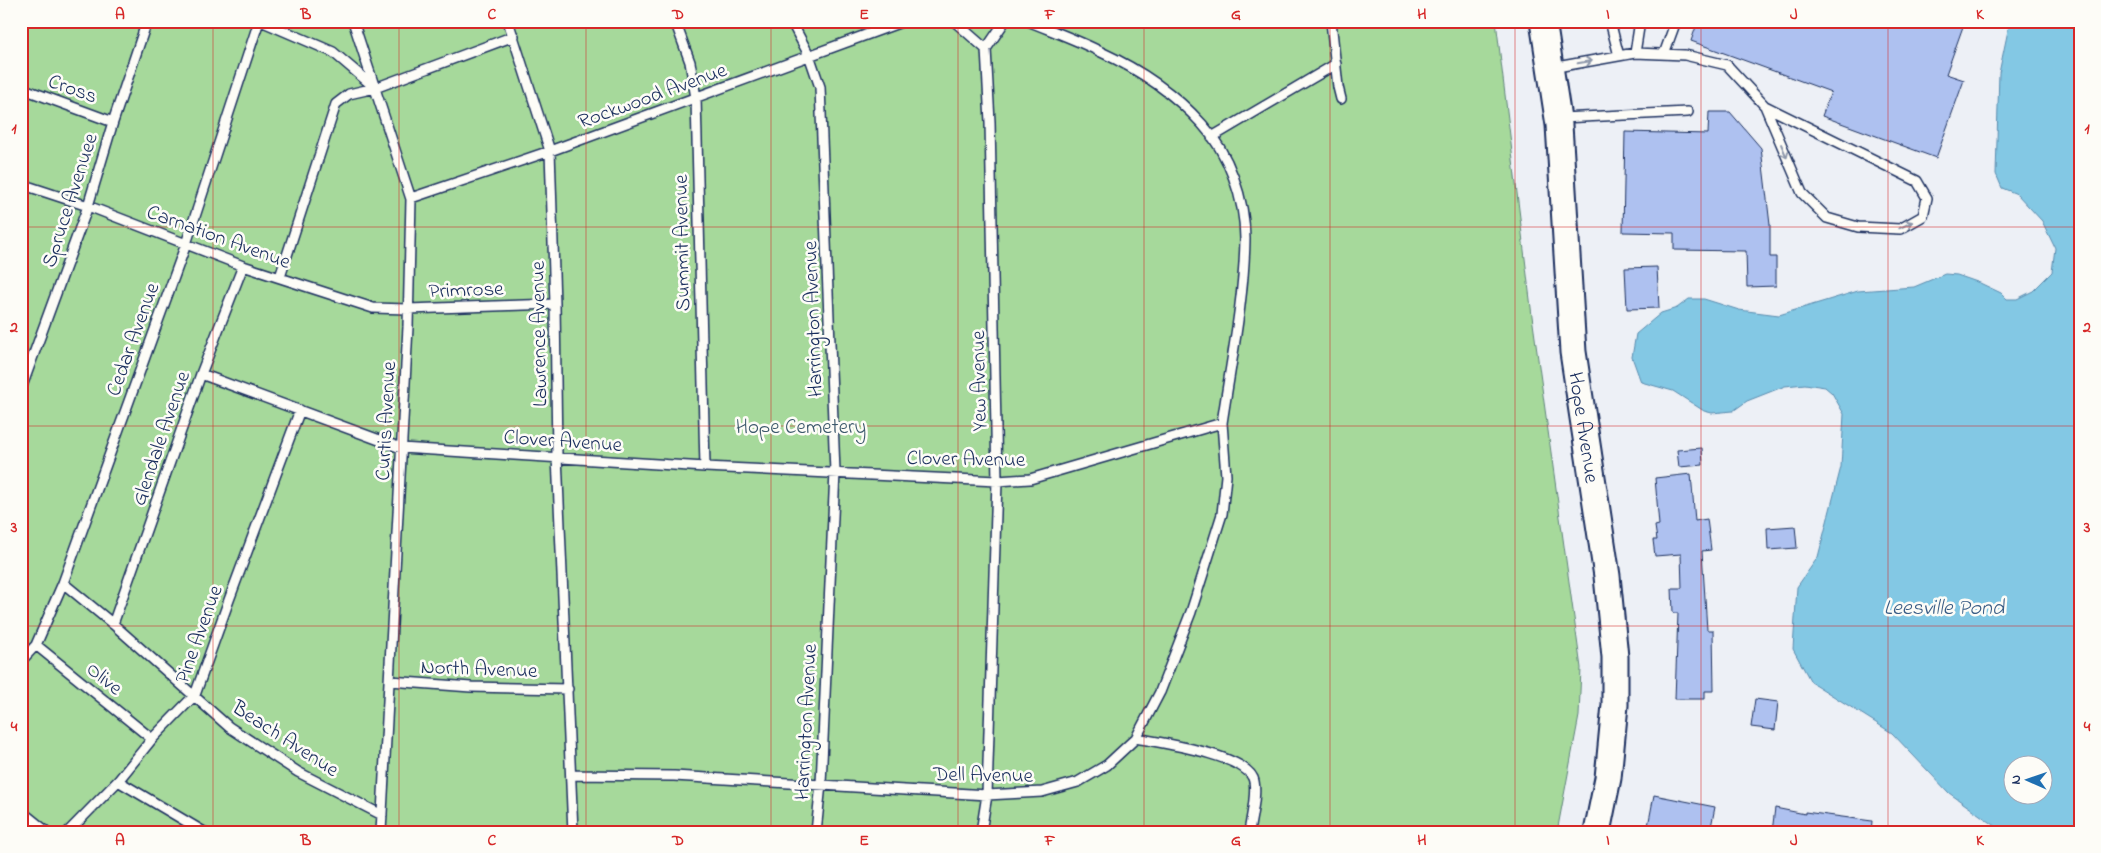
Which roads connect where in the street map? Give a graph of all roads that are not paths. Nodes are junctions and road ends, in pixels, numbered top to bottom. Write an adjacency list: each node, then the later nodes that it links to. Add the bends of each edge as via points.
1 (147, 21): 31 (lane, Spruce Avenuee)
2 (260, 21): 25 (lane, via 333,52); 37 (lane, Cedar Avenue)
3 (353, 21): 25 (lane, Curtis Avenue)
4 (508, 21): 16 (lane, Lawrence Avenue)
5 (675, 21): 26 (lane, Summit Avenue, via 690,62)
6 (791, 21): 20 (lane, Harrington Avenue)
7 (904, 21): 20 (lane, Rockwood Avenue)
8 (954, 21): 17 (lane)
9 (1005, 21): 17 (lane)
10 (1028, 21): 32 (lane, via 1102,52 1157,84 1203,124)
11 (1331, 21): 22 (lane)
12 (1543, 21): 23 (main road, Hope Avenue)
13 (1610, 21): 21 (lane)
14 (1640, 21): 18 (lane)
15 (1676, 21): 19 (lane)
16 (514, 36): 25 (lane); 33 (lane, Lawrence Avenue)
17 (986, 49): 50 (lane, Yew Avenue)
18 (1636, 53): 19 (lane); 21 (lane)
19 (1664, 54): 28 (lane, via 1685,55 1726,65)
20 (809, 55): 26 (lane, Rockwood Avenue); 49 (lane, Harrington Avenue, via 820,87)
21 (1619, 56): 23 (lane, one-way to 21)
22 (1336, 64): 27 (lane); 32 (lane)
23 (1551, 68): 30 (main road, Hope Avenue)
24 (21, 88): 31 (lane, Cross)
25 (375, 88): 35 (lane, Curtis Avenue); 39 (lane, via 349,94 336,104)
26 (696, 98): 33 (lane, Rockwood Avenue); 48 (lane, Summit Avenue)
27 (1341, 99)
28 (1765, 106): 28 (lane, one-way to 28, via 1802,193 1827,218 1858,228 1900,229 1923,216 1927,198 1917,180)
29 (1688, 112): 30 (lane)
30 (1558, 118): 74 (main road, Hope Avenue, via 1573,352 1608,576 1615,657 1615,705 1608,778)
31 (113, 122): 36 (lane, Spruce Avenuee)
32 (1212, 137): 45 (lane, via 1224,155 1240,198 1245,237 1242,283)
33 (550, 151): 35 (lane, Rockwood Avenue); 40 (lane, Lawrence Avenue)
34 (21, 184): 36 (lane, Carnation Avenue)
35 (411, 198): 41 (lane, Curtis Avenue)
36 (88, 206): 37 (lane, Carnation Avenue); 43 (lane, Spruce Avenuee)
37 (186, 244): 38 (lane, Carnation Avenue); 51 (lane, Cedar Avenue)
38 (243, 266): 39 (lane, Carnation Avenue); 42 (lane, Glendale Avenue)
39 (280, 277): 41 (lane, Carnation Avenue, via 373,308)
40 (556, 304): 41 (lane, Primrose); 47 (lane, Lawrence Avenue)
41 (408, 309): 46 (lane, Curtis Avenue)
42 (201, 374): 44 (lane, Clover Avenue); 52 (lane, Glendale Avenue)
43 (21, 389)
44 (300, 410): 46 (lane, Clover Avenue); 57 (lane, Pine Avenue)
45 (1222, 423): 50 (lane, Clover Avenue, via 1030,478); 58 (lane, Dell Avenue, via 1226,476 1222,514 1191,612 1160,692)
46 (401, 448): 47 (lane, Clover Avenue); 55 (lane, Curtis Avenue)
47 (557, 456): 48 (lane, Clover Avenue); 56 (lane, Lawrence Avenue)
48 (705, 467): 49 (lane, Clover Avenue)
49 (835, 472): 50 (lane, Clover Avenue); 62 (lane, Harrington Avenue)
50 (997, 481): 63 (lane, Yew Avenue)
51 (63, 583): 52 (lane, Beach Avenue); 53 (lane, Cedar Avenue)
52 (113, 624): 57 (lane, Beach Avenue)
53 (36, 645): 54 (lane, Cedar Avenue); 59 (lane, Olive)
54 (21, 661)
55 (390, 681): 56 (lane, North Avenue); 65 (lane, Curtis Avenue)
56 (568, 689): 60 (lane, Lawrence Avenue)
57 (195, 695): 59 (lane, Pine Avenue); 65 (lane, Beach Avenue, via 230,727 298,772)
58 (1136, 738): 63 (lane, Dell Avenue, via 1107,765 1078,782 1042,792); 73 (lane, via 1219,756 1244,767 1253,779)
59 (152, 739): 61 (lane, Pine Avenue)
60 (571, 775): 62 (lane, Dell Avenue, via 674,776); 70 (lane, Lawrence Avenue)
61 (118, 781): 67 (lane, Pine Avenue); 68 (lane)
62 (821, 784): 63 (lane, Dell Avenue); 71 (lane, Harrington Avenue)
63 (988, 795): 72 (lane, Yew Avenue)
64 (21, 811): 66 (lane)
65 (382, 815): 69 (lane, Curtis Avenue)
66 (46, 832)
67 (68, 832)
68 (204, 832)
69 (381, 832)
70 (573, 832)
71 (816, 832)
72 (981, 832)
73 (1249, 832)
74 (1597, 832)

